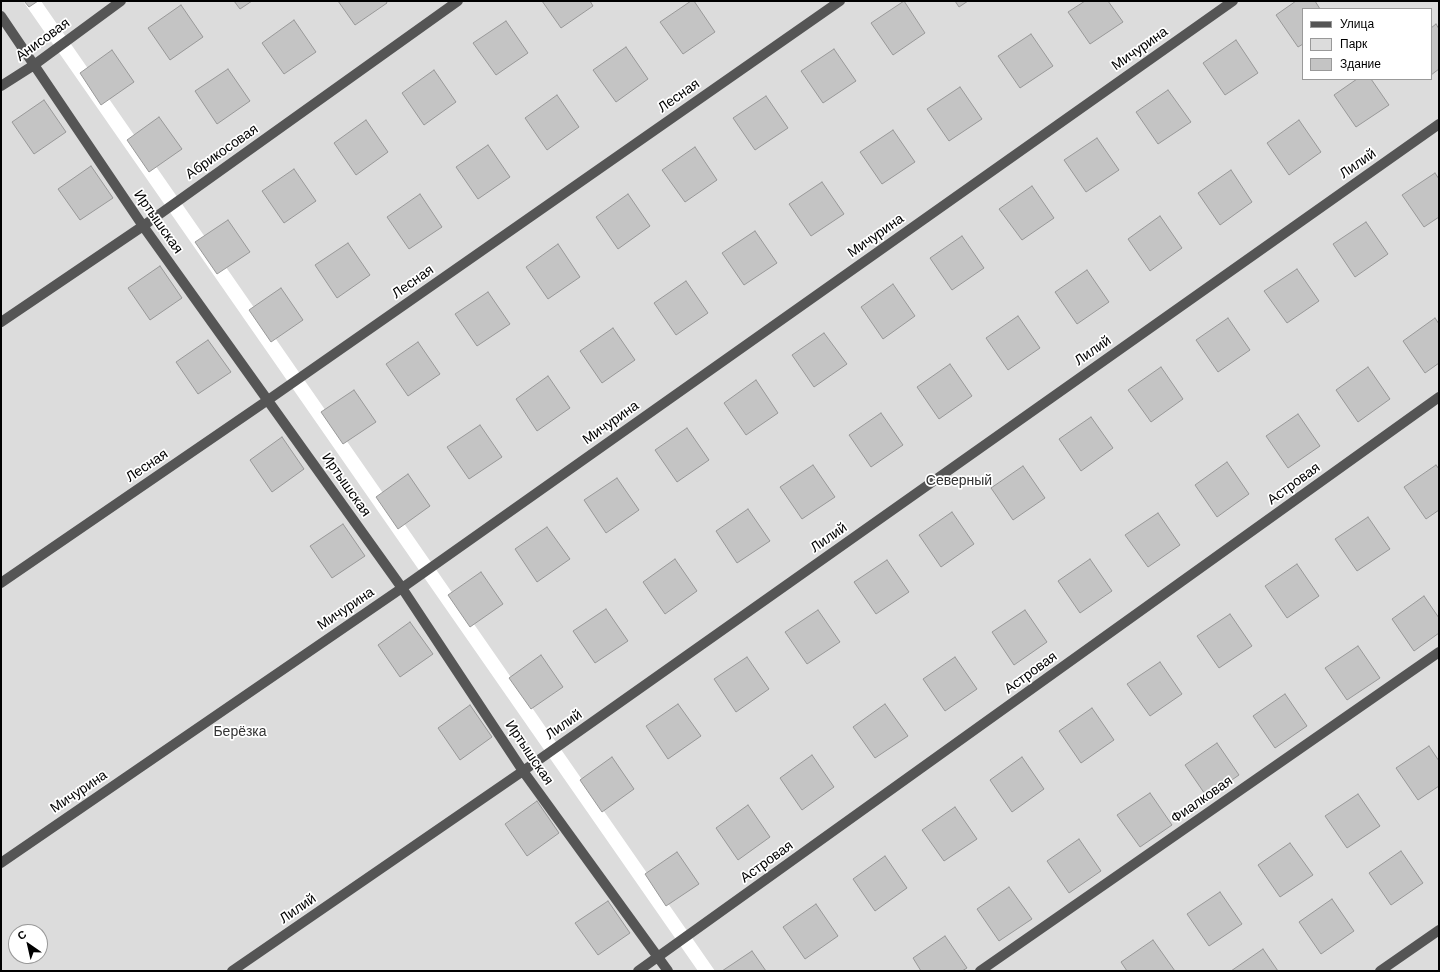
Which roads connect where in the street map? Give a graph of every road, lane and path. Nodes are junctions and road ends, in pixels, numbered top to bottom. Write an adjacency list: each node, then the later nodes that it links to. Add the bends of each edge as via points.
1 (121, 1): 6 (street, Анисовая)
2 (458, 1): 9 (street, Абрикосовая)
3 (840, 1): 12 (street, Лесная)
4 (1233, 1): 14 (street, Мичурина)
5 (1, 16): 6 (street, Иртышская)
6 (34, 65): 7 (street, Анисовая); 9 (street, Иртышская)
7 (1, 86)
8 (1439, 124): 16 (street, Лилий)
9 (143, 226): 10 (street, Абрикосовая); 12 (street, Иртышская)
10 (1, 322)
11 (1439, 397): 19 (street, Астровая)
12 (268, 400): 13 (street, Лесная); 14 (street, Иртышская)
13 (1, 583)
14 (402, 588): 16 (street, Иртышская); 17 (street, Мичурина)
15 (1439, 652): 23 (street, Фиалковая)
16 (523, 771): 19 (street, Иртышская); 20 (street, Лилий)
17 (1, 863)
18 (1439, 930): 24 (street)
19 (658, 958): 21 (street, Астровая); 22 (street, Иртышская)
20 (232, 971)
21 (638, 971)
22 (668, 971)
23 (980, 971)
24 (1380, 971)

